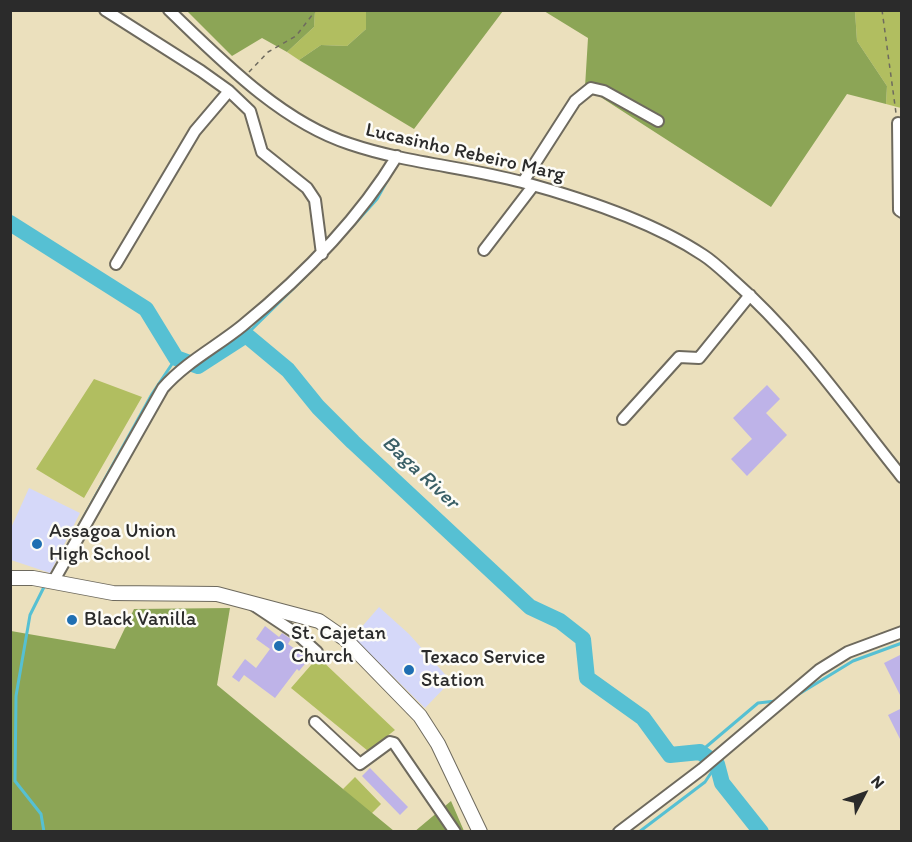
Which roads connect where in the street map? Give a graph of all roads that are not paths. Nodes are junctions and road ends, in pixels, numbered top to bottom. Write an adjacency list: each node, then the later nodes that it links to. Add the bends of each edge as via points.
1 (105, 10): 3 (street)
2 (169, 10): 6 (street, Lucasinho Rebeiro Marg, via 242,78 308,126 349,144)
3 (229, 91): 10 (street, via 250,111 262,152 307,188 315,200); 11 (street, via 195,131)
4 (658, 120): 7 (street, via 591,88 575,101)
5 (898, 123): 8 (street)
6 (397, 156): 7 (street, Lucasinho Rebeiro Marg); 10 (street, via 376,190)
7 (528, 184): 9 (street); 12 (street, Lucasinho Rebeiro Marg, via 660,230 704,255)
8 (902, 212)
9 (484, 250)
10 (322, 254): 16 (street, via 270,303 177,372 163,388)
11 (116, 264)
12 (750, 295): 13 (street, via 699,358 679,357); 14 (street, Lucasinho Rebeiro Marg, via 821,371)
13 (623, 419)
14 (902, 477)
15 (10, 578): 16 (main road)
16 (50, 581): 17 (main road, via 113,593 217,594)
17 (245, 599): 19 (street); 22 (main road, via 320,621 345,639 429,728)
18 (902, 632): 23 (street, via 848,652 819,670 702,769)
19 (317, 652)
20 (315, 722): 21 (street, via 360,764 394,743)
21 (455, 831)
22 (480, 831)
23 (619, 831)

